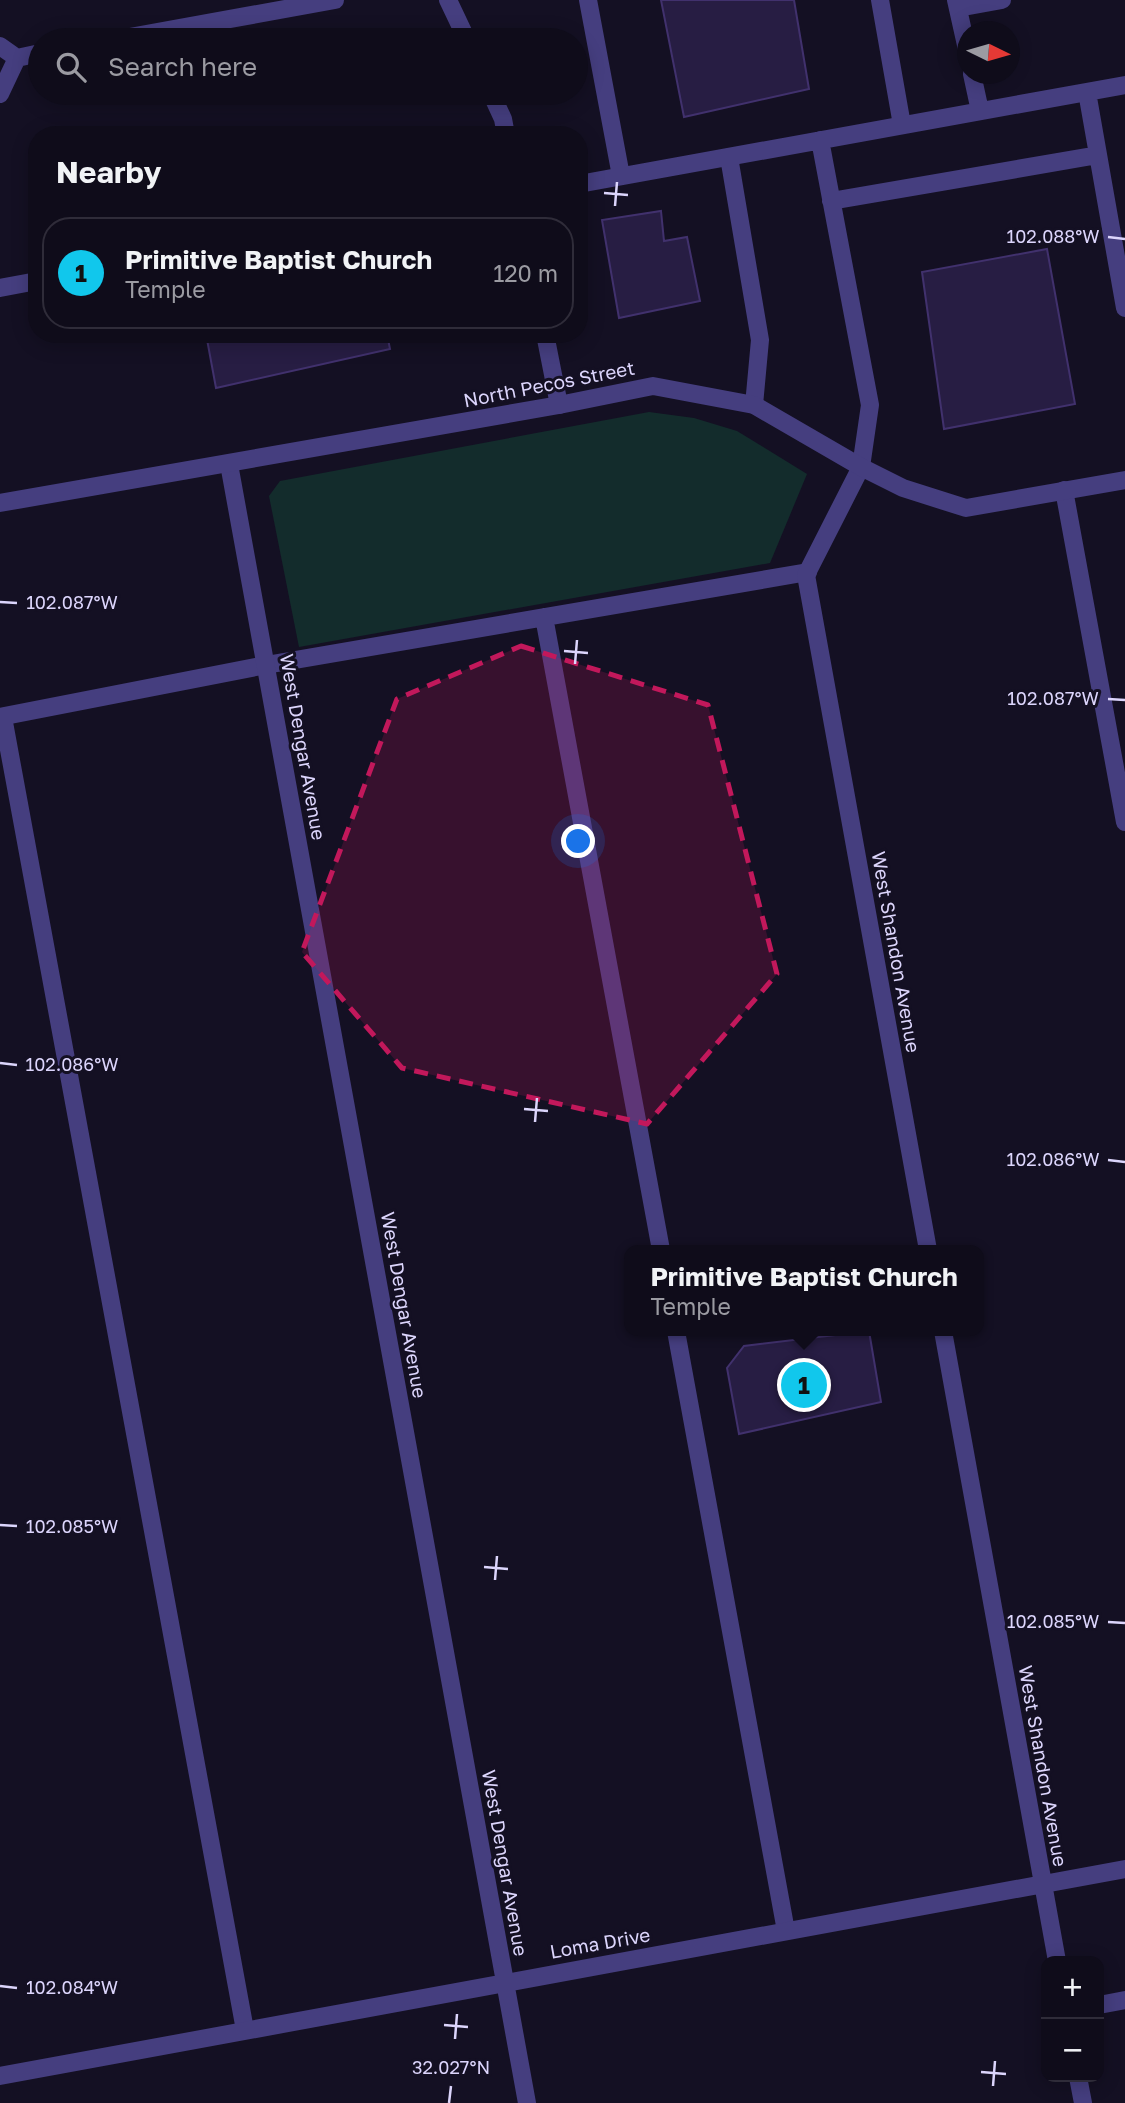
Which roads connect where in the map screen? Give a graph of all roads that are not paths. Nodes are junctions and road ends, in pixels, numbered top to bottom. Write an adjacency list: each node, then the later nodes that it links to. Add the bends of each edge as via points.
1 (335, 0): 7 (street)
2 (448, 0): 8 (street)
3 (588, 0): 23 (street)
4 (880, 0): 18 (street)
5 (1002, 0): 6 (street)
6 (957, 4)
7 (180, 28)
8 (461, 28)
9 (0, 46): 11 (street)
10 (28, 56): 11 (street)
11 (17, 58): 15 (street)
12 (974, 84): 17 (street)
13 (1125, 85): 14 (street)
14 (1087, 92): 17 (street); 21 (street)
15 (0, 94)
16 (497, 105): 19 (street)
17 (980, 111): 18 (street)
18 (902, 125): 20 (street)
19 (504, 126)
20 (820, 140): 22 (street); 25 (street)
21 (1098, 155): 25 (street); 26 (street)
22 (729, 157): 23 (street); 32 (street, via 760,340)
23 (621, 176): 24 (street)
24 (588, 182)
25 (831, 201): 34 (street, via 870,405)
26 (1121, 264): 29 (street)
27 (28, 283): 28 (street)
28 (0, 288)
29 (1125, 308)
30 (547, 343): 31 (street)
31 (559, 405): 32 (street, North Pecos Street, via 653,386); 33 (street, North Pecos Street)
32 (754, 405): 34 (street, North Pecos Street)
33 (229, 464): 37 (street, North Pecos Street); 40 (street, West Dengar Avenue)
34 (861, 467): 36 (street, North Pecos Street, via 903,488 967,508); 38 (street)
35 (1125, 480): 36 (street, North Pecos Street)
36 (1064, 490): 42 (street)
37 (0, 503)
38 (808, 572): 39 (street); 44 (street, West Shandon Avenue)
39 (544, 617): 40 (street); 43 (street)
40 (266, 665): 41 (street); 51 (street, West Dengar Avenue)
41 (2, 717): 54 (street)
42 (1125, 821)
43 (660, 1245)
44 (927, 1245)
45 (677, 1336): 49 (street)
46 (944, 1336): 48 (street, West Shandon Avenue)
47 (1125, 1870): 48 (street, Loma Drive)
48 (1043, 1885): 49 (street, Loma Drive); 50 (street, West Shandon Avenue)
49 (786, 1931): 51 (street, Loma Drive)
50 (1056, 1956)
51 (505, 1982): 54 (street, Loma Drive); 57 (street, West Dengar Avenue)
52 (1125, 2000): 53 (street)
53 (1104, 2004)
54 (245, 2031): 55 (street, Loma Drive)
55 (0, 2076)
56 (1079, 2082): 58 (street)
57 (527, 2103)
58 (1083, 2103)

